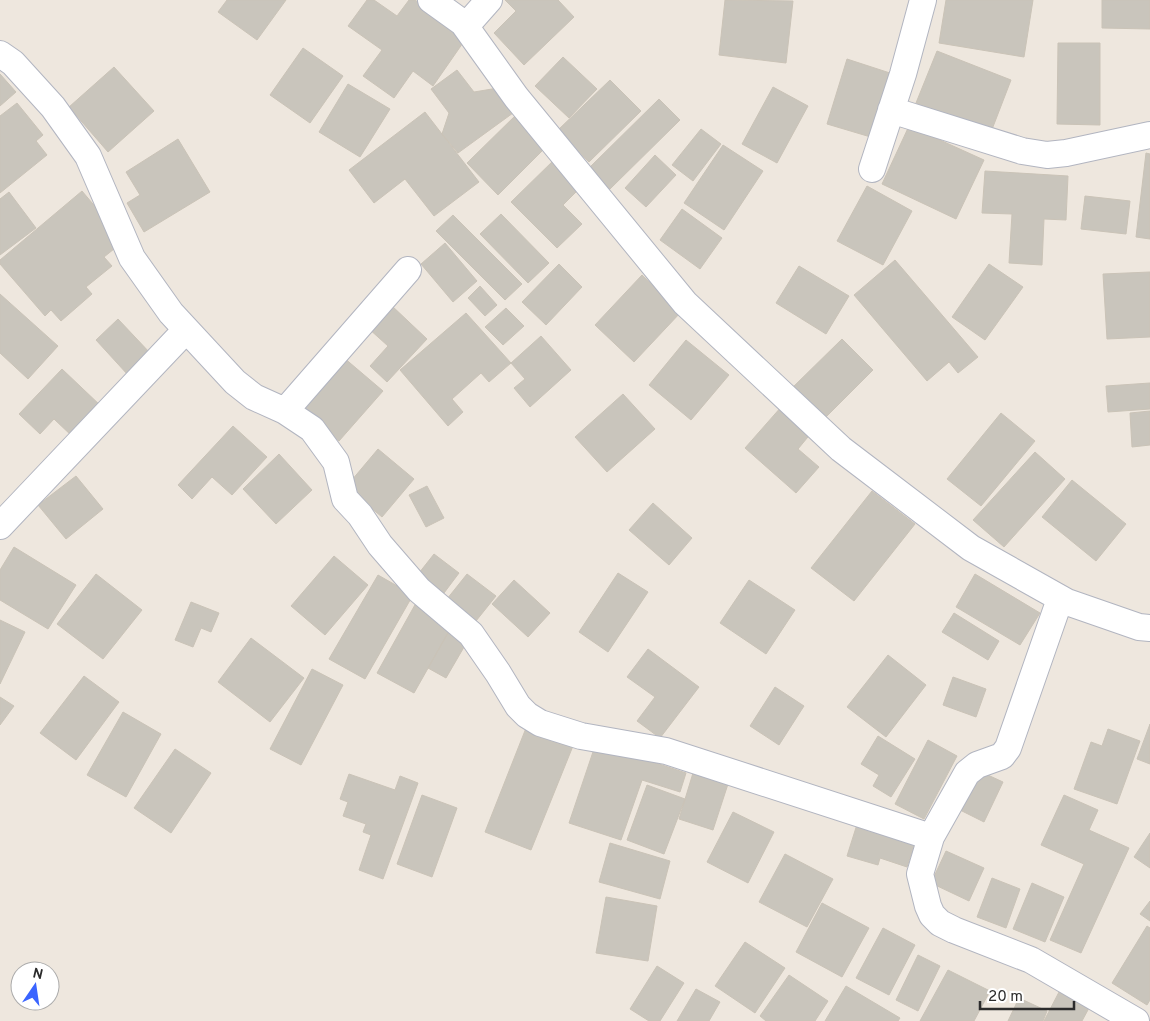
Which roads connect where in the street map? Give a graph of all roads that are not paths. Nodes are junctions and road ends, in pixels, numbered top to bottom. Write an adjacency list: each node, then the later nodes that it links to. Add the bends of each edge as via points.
1 (431, 0): 4 (street)
2 (489, 0): 4 (street)
3 (923, 0): 6 (street)
4 (466, 26): 13 (street, via 516,97 685,303 841,449 971,548)
5 (0, 54): 10 (street, via 13,63 52,107 88,156 132,258)
6 (891, 110): 7 (street, via 1022,151 1047,155); 8 (street)
7 (1150, 135)
8 (872, 169)
9 (408, 270): 11 (street)
10 (186, 330): 11 (street, via 235,382 254,397); 12 (street)
11 (285, 411): 15 (street, via 312,429 336,462 345,499 419,590 471,634 527,715 540,723 581,736 666,751)
12 (0, 526)
13 (1060, 599): 14 (street); 15 (street, via 1008,748 1002,756 977,765 966,773)
14 (1150, 628)
15 (931, 837): 16 (street, via 920,874 932,915 954,930 1031,960)
16 (1136, 1021)

